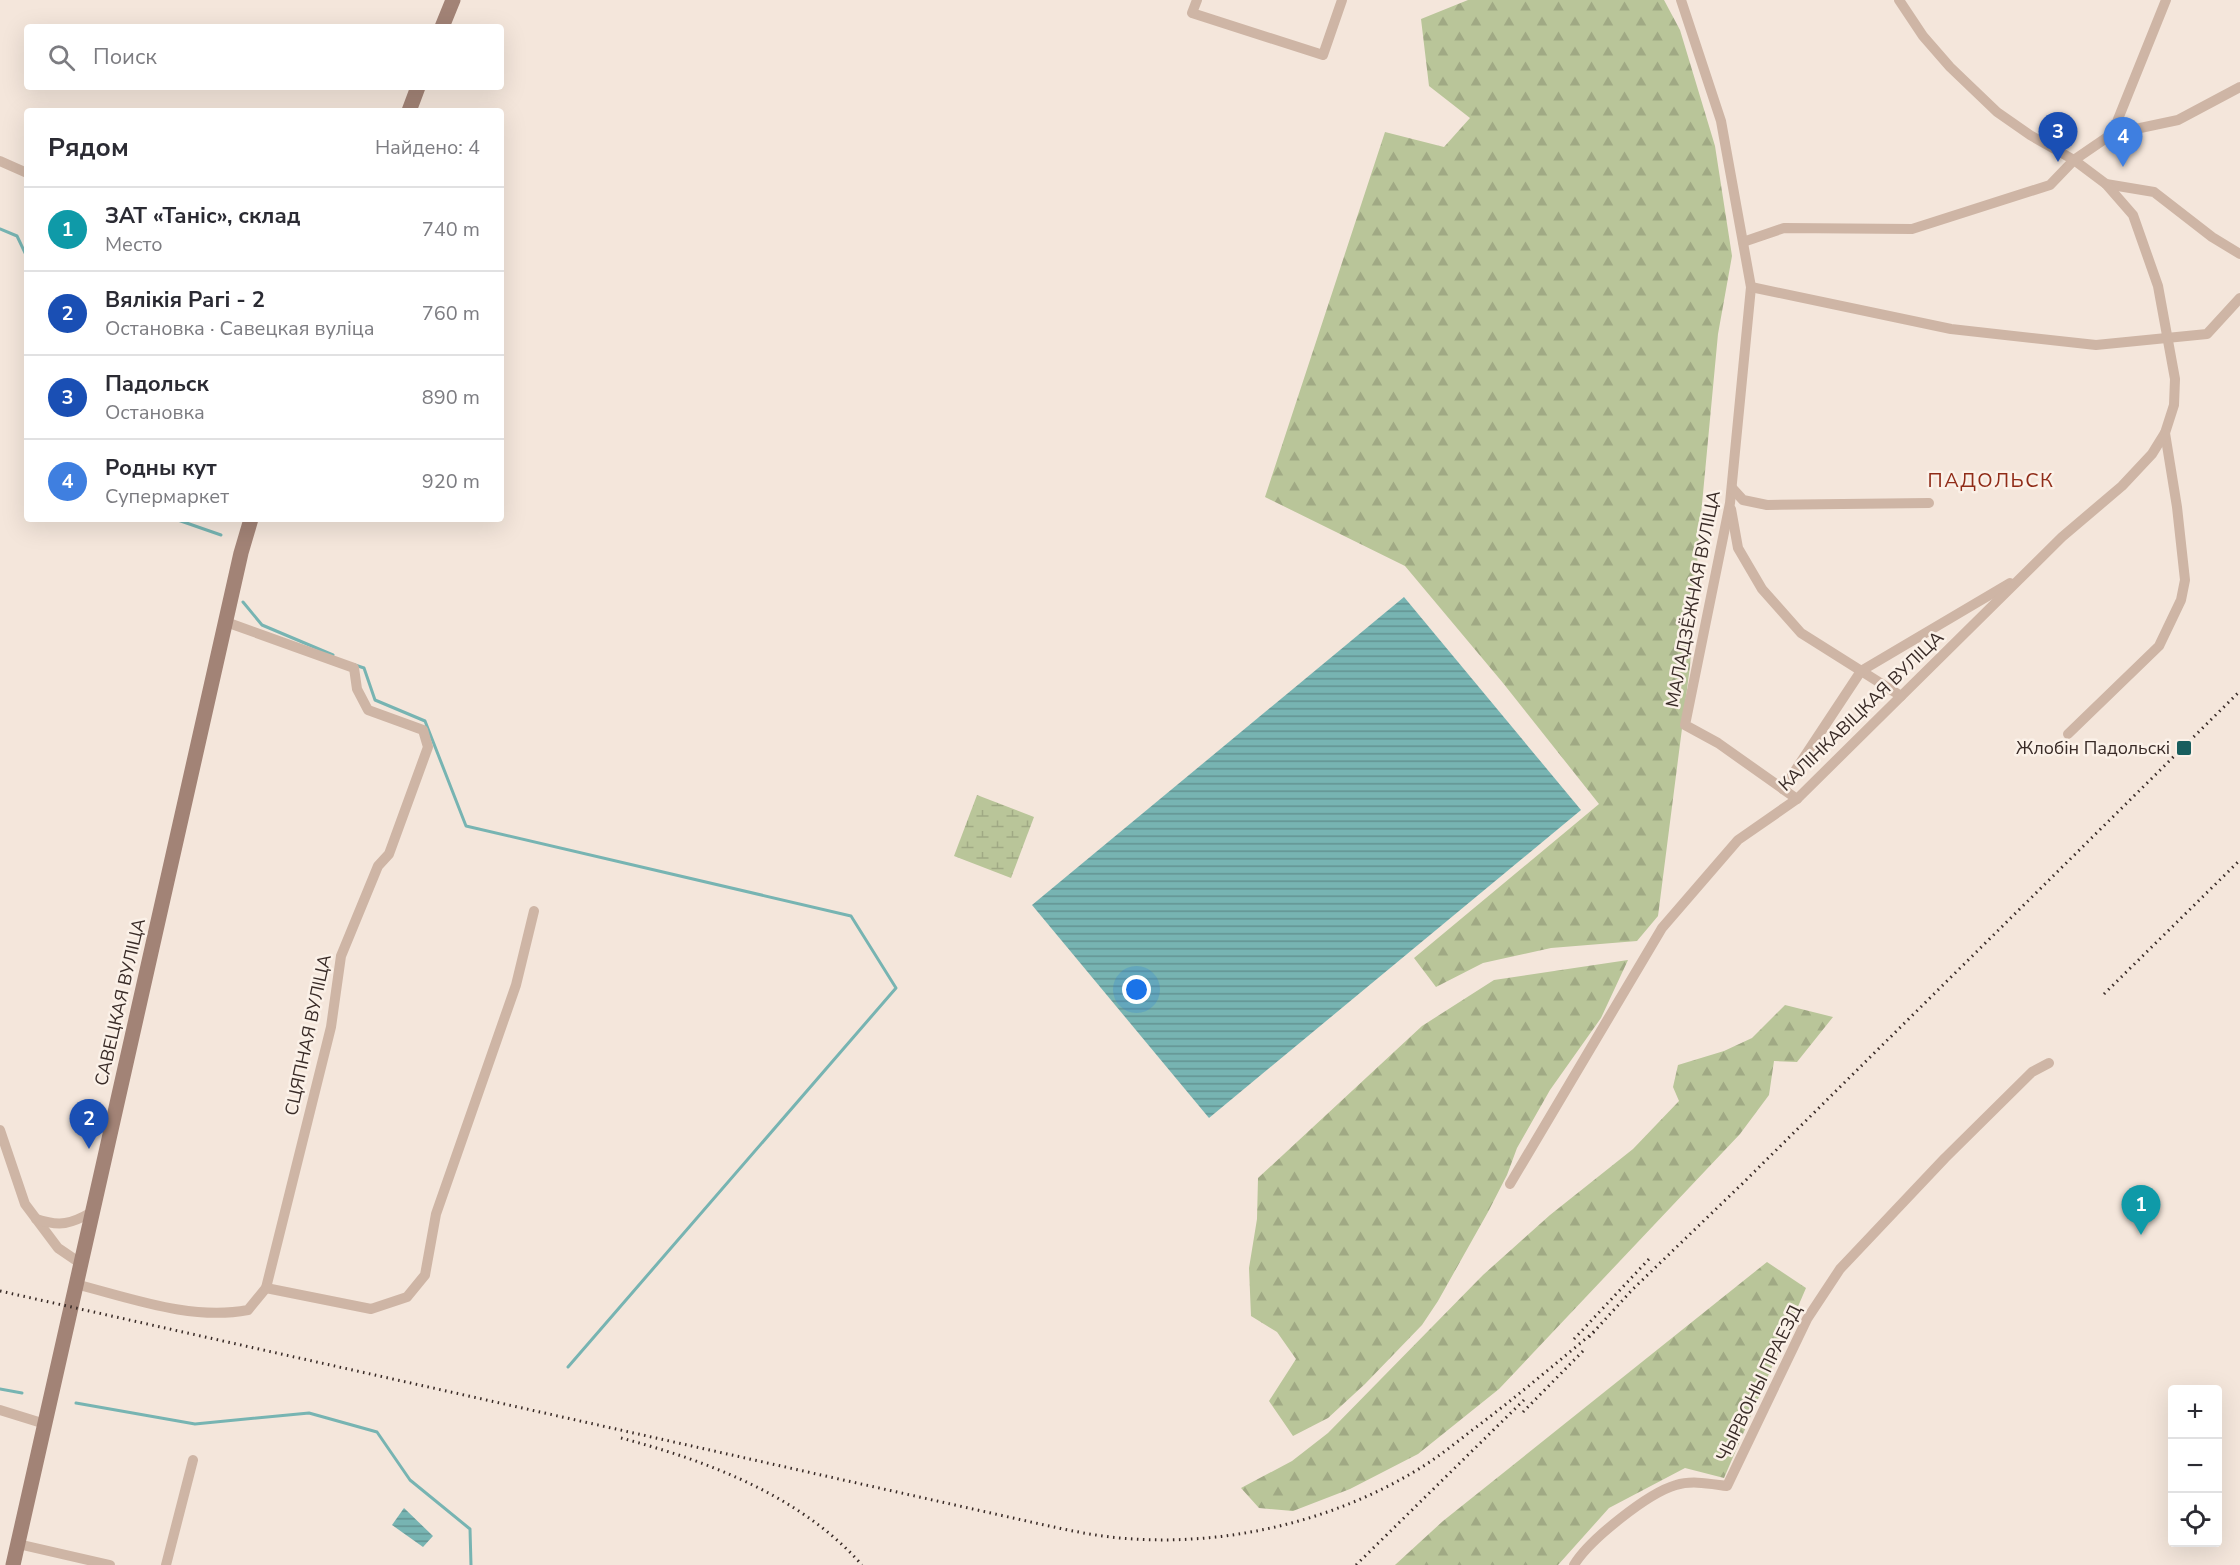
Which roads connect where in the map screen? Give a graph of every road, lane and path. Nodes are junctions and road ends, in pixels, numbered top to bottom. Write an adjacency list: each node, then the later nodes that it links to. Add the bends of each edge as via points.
1 (453, 0): 7 (main road)
2 (1197, 0): 3 (street, via 1192,13 1323,55)
3 (1342, 0)
4 (1681, 0): 16 (street, МАЛАДЗЁЖНАЯ ВУЛІЦА, via 1721,121)
5 (1899, 0): 12 (street, КАЛІНКАВІЦКАЯ ВУЛІЦА, via 1950,67 1997,112)
6 (2166, 0): 11 (street)
7 (443, 24)
8 (2240, 87): 11 (street, via 2178,120)
9 (417, 90): 10 (main road)
10 (410, 108)
11 (2112, 134): 12 (street)
12 (2074, 160): 15 (street, КАЛІНКАВІЦКАЯ ВУЛІЦА); 16 (street, via 2050,185 1912,229 1784,228)
13 (0, 161): 14 (street)
14 (24, 172)
15 (2106, 184): 17 (street, via 2154,192); 20 (street, КАЛІНКАВІЦКАЯ ВУЛІЦА, via 2133,215 2158,286)
16 (1743, 242): 18 (street, МАЛАДЗЁЖНАЯ ВУЛІЦА)
17 (2240, 254)
18 (1751, 287): 20 (street, via 1951,329 2096,345); 22 (street, МАЛАДЗЁЖНАЯ ВУЛІЦА)
19 (2240, 298): 20 (street, via 2207,334)
20 (2168, 336): 21 (street, КАЛІНКАВІЦКАЯ ВУЛІЦА, via 2175,379 2174,405)
21 (2165, 433): 26 (street, КАЛІНКАВІЦКАЯ ВУЛІЦА, via 2152,454 2122,486); 30 (street, КАЛІНКАВІЦКАЯ ВУЛІЦА, via 2185,580 2181,600 2159,646)
22 (1732, 488): 23 (street, МАЛАДЗЁЖНАЯ ВУЛІЦА); 24 (street, via 1743,500 1767,505)
23 (1730, 503): 28 (street, via 1738,548 1762,589 1801,633); 31 (street, МАЛАДЗЁЖНАЯ ВУЛІЦА, via 1685,725)
24 (1929, 503)
25 (250, 522): 27 (main road, САВЕЦКАЯ ВУЛІЦА)
26 (2023, 576): 28 (street); 29 (street, КАЛІНКАВІЦКАЯ ВУЛІЦА)
27 (226, 622): 37 (main road, САВЕЦКАЯ ВУЛІЦА); 41 (street, СЦЯПНАЯ ВУЛІЦА, via 354,668 357,689 368,711 423,730 428,747 389,854 378,866 341,956 331,1027)
28 (1861, 671): 29 (street); 31 (street)
29 (1901, 696): 32 (street, КАЛІНКАВІЦКАЯ ВУЛІЦА)
30 (2068, 734)
31 (1783, 789): 32 (street)
32 (1797, 800): 36 (street, КАЛІНКАВІЦКАЯ ВУЛІЦА, via 1738,840 1662,928)
33 (534, 911): 41 (street, via 516,985 436,1214 425,1275 407,1298 372,1309)
34 (2049, 1063): 49 (street, ЧЫРВОНЫ ПРАЕЗД, via 2032,1072 1840,1269 1807,1319 1727,1486 1674,1485 1619,1520 1589,1544)
35 (0, 1130): 38 (street, via 25,1204)
36 (1510, 1184)
37 (92, 1212): 38 (street, via 73,1222 51,1224); 39 (main road, САВЕЦКАЯ ВУЛІЦА)
38 (34, 1218): 39 (street, via 58,1248)
39 (80, 1263): 40 (main road, САВЕЦКАЯ ВУЛІЦА)
40 (75, 1284): 41 (street, СЦЯПНАЯ ВУЛІЦА, via 185,1311 226,1315 249,1310); 43 (main road, САВЕЦКАЯ ВУЛІЦА)
41 (266, 1288)
42 (0, 1410): 43 (street)
43 (45, 1424): 45 (main road, САВЕЦКАЯ ВУЛІЦА)
44 (193, 1460): 48 (street)
45 (18, 1544): 46 (main road, САВЕЦКАЯ ВУЛІЦА); 47 (street)
46 (13, 1565)
47 (110, 1565)
48 (166, 1565)
49 (1574, 1565)

